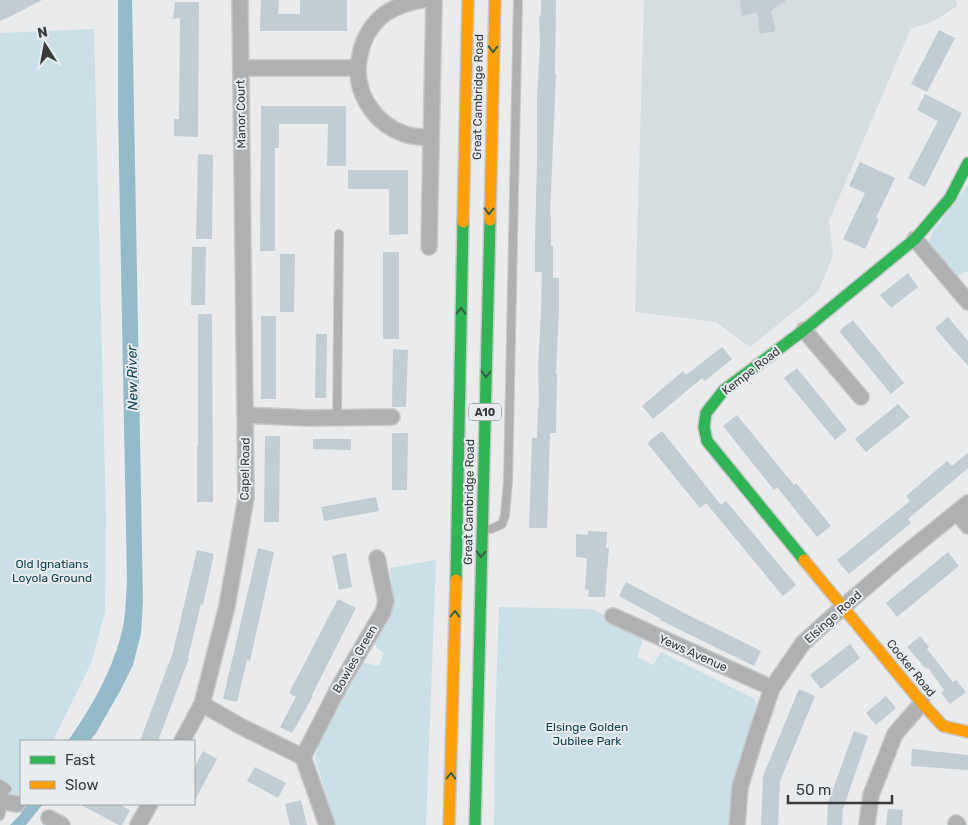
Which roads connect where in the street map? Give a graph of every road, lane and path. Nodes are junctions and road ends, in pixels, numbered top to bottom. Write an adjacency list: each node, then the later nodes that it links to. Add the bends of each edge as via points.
1 (240, 0): 7 (street)
2 (424, 0): 3 (street); 8 (street, via 406,3 386,13 371,28 362,44)
3 (434, 0): 9 (street)
4 (468, 0): 38 (main road, Great Cambridge Road / A10, one-way to 4)
5 (494, 0): 23 (main road, Great Cambridge Road / A10, one-way to 23)
6 (518, 0): 23 (lane, via 508,481 502,524)
7 (241, 68): 8 (street, Manor Court); 11 (street, Manor Court)
8 (358, 68): 9 (street, via 362,94 384,123 404,134)
9 (431, 138): 14 (street)
10 (968, 163): 13 (main road, Kempe Road, via 950,198)
11 (242, 216): 18 (street, Capel Road)
12 (339, 234): 20 (lane)
13 (914, 239): 15 (street); 16 (main road, Kempe Road)
14 (429, 247)
15 (966, 296)
16 (804, 330): 17 (street); 25 (main road, Kempe Road, via 724,390 706,413 704,427 708,441)
17 (861, 397)
18 (245, 414): 20 (street); 29 (street, Capel Road, via 246,498 227,606)
19 (392, 417): 20 (street)
20 (337, 418)
21 (962, 508): 22 (street); 25 (street, Elsinge Road)
22 (968, 526)
23 (482, 529): 39 (main road, Great Cambridge Road / A10, one-way to 39)
24 (377, 558): 32 (street, Bowles Green, via 386,601 383,612 340,684)
25 (844, 606): 27 (street, Elsinge Road, via 803,643); 28 (main road, Cocker Road)
26 (613, 616): 27 (street, Yews Avenue)
27 (772, 688): 40 (street, Elsinge Road, via 740,787)
28 (922, 703): 30 (main road, Cocker Road, via 944,726); 41 (street, via 894,734 871,796)
29 (202, 704): 31 (street, Capel Road); 32 (street)
30 (968, 732)
31 (183, 740)
32 (303, 757): 37 (street)
33 (0, 784): 34 (lane, via 7,790)
34 (4, 803)
35 (149, 805): 36 (street)
36 (138, 825)
37 (327, 825)
38 (449, 825)
39 (475, 825)
40 (737, 825)
41 (867, 825)

